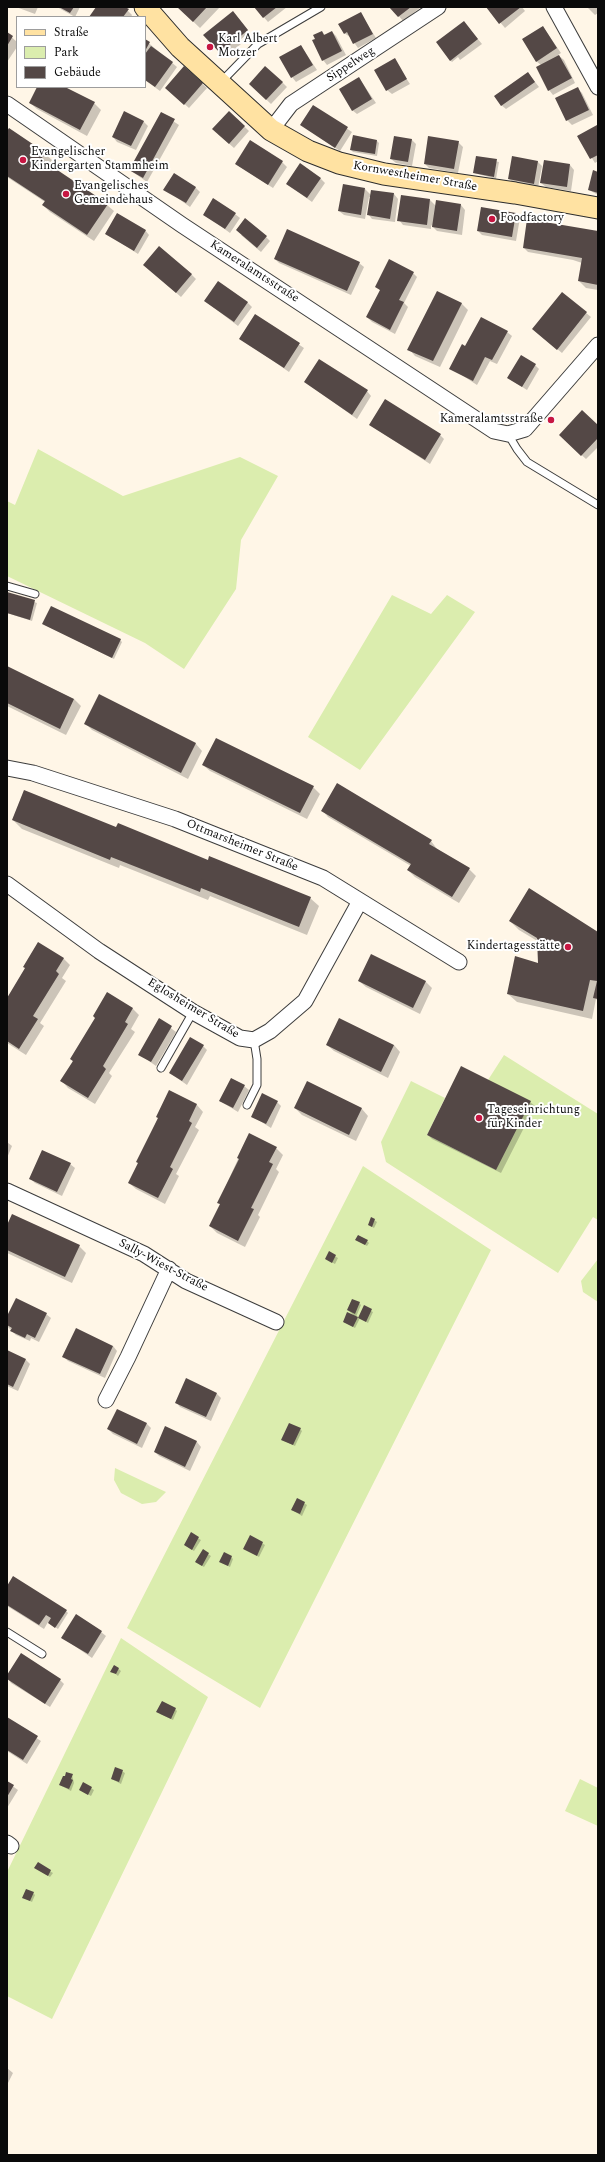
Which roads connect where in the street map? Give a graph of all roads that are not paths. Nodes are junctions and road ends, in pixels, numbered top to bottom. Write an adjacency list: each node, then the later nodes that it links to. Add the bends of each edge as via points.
1 (145, 7): 5 (street, Kornwestheimer Straße, via 180,47)
2 (321, 7): 5 (lane, via 258,44)
3 (438, 7): 8 (street, Sippelweg, via 291,104)
4 (554, 7): 6 (street)
5 (220, 83): 8 (street, Kornwestheimer Straße)
6 (598, 87)
7 (7, 104): 11 (street, Kameralamtsstraße, via 182,225 494,431)
8 (271, 130): 9 (street, Kornwestheimer Straße, via 308,151 339,163 384,174)
9 (598, 208)
10 (598, 345): 11 (street, via 525,429)
11 (508, 434): 12 (lane, via 527,462)
12 (598, 505)
13 (7, 586): 14 (lane)
14 (35, 594)
15 (7, 768): 17 (street, Ottmarsheimer Straße, via 33,773 175,820 323,878)
16 (7, 884): 19 (street, Eglosheimer Straße, via 99,951)
17 (360, 901): 18 (street, Ottmarsheimer Straße); 20 (street, Eglosheimer Straße, via 306,1001 270,1031)
18 (460, 962)
19 (193, 1012): 20 (street, Eglosheimer Straße, via 240,1038); 21 (lane)
20 (254, 1040): 22 (lane, via 257,1085)
21 (160, 1068)
22 (247, 1105)
23 (7, 1191): 24 (street, Sally-Wiest-Straße, via 144,1254)
24 (169, 1269): 25 (street, Sally-Wiest-Straße, via 186,1281); 26 (street)
25 (276, 1322)
26 (106, 1400)
27 (7, 1632): 28 (lane)
28 (42, 1654)

